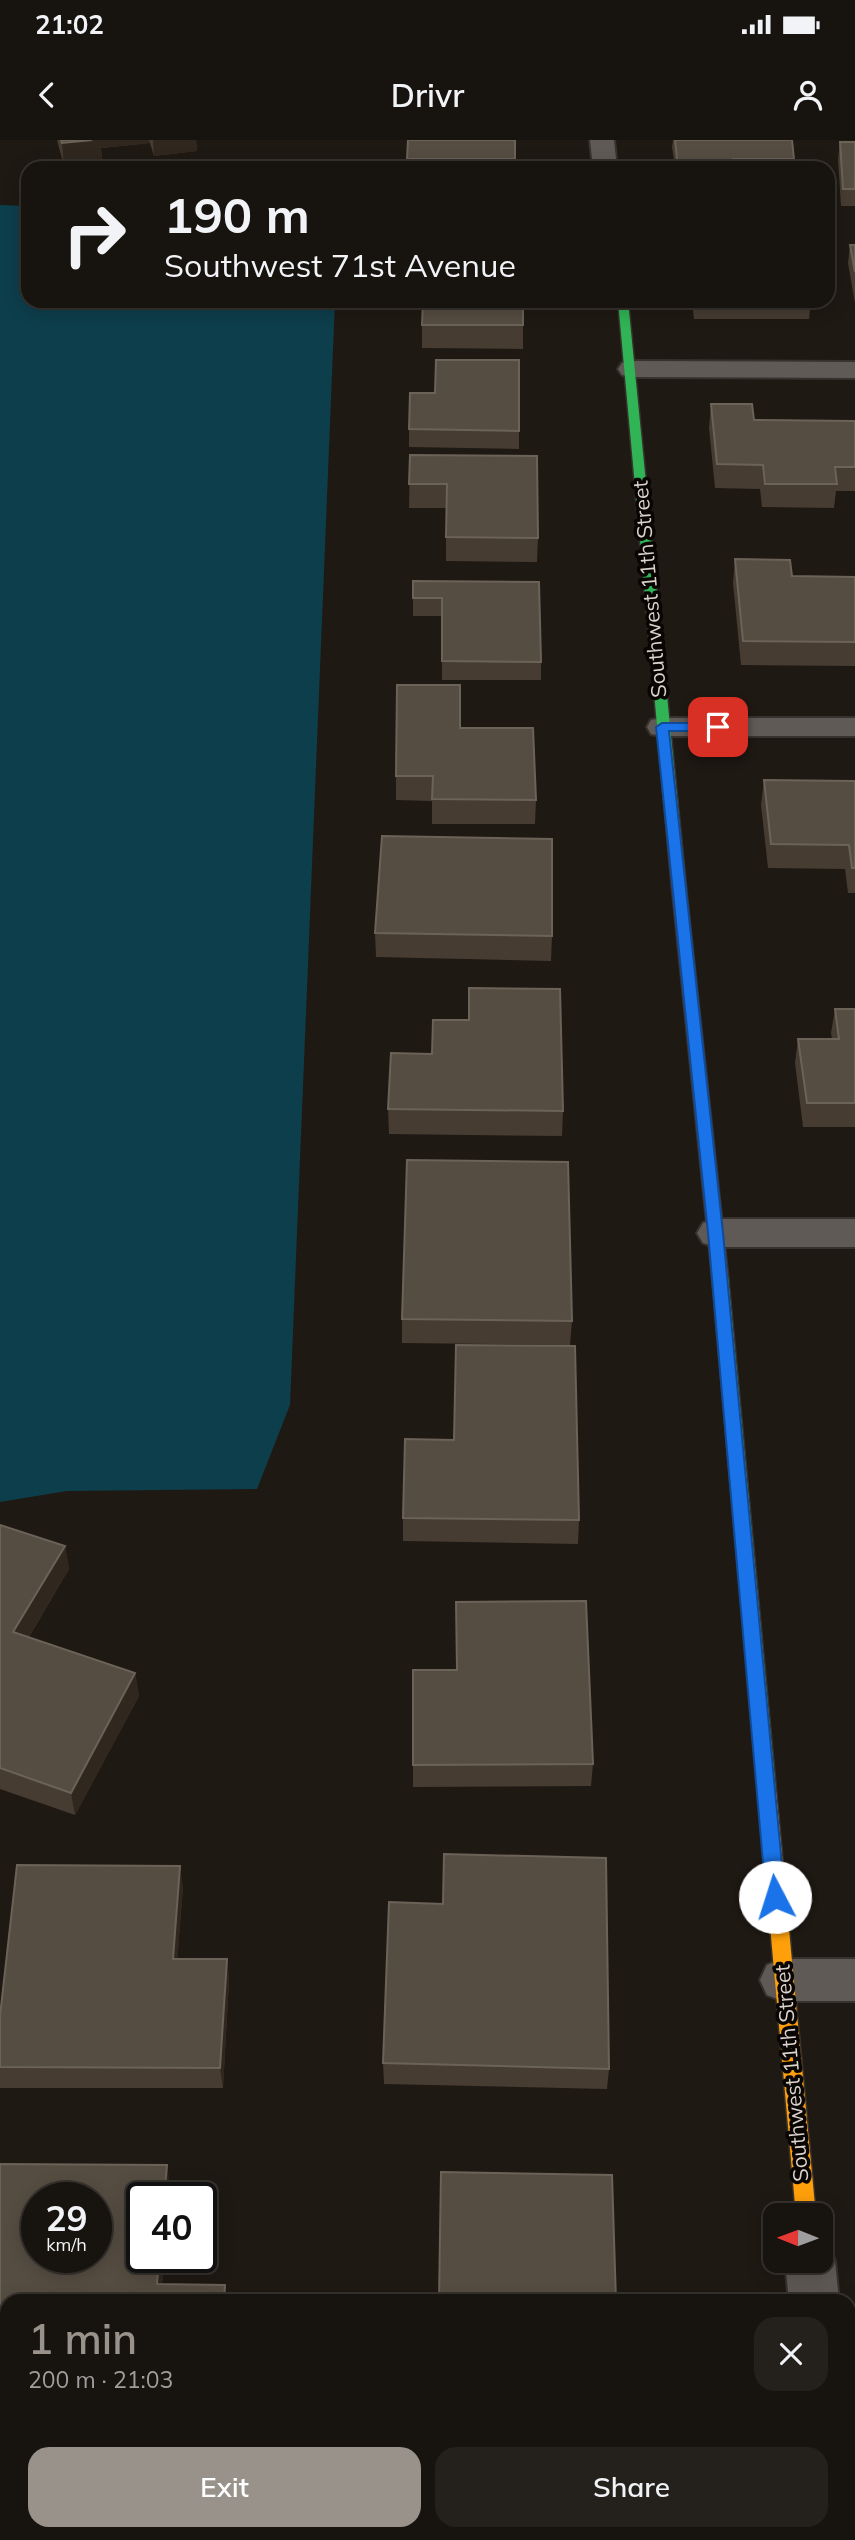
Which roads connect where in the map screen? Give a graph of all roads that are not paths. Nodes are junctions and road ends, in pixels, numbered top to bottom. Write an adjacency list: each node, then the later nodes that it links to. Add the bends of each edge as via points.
1 (602, 140): 2 (street)
2 (604, 161)
3 (623, 308): 4 (street, Southwest 11th Street)
4 (631, 369): 5 (street); 6 (street, Southwest 11th Street)
5 (855, 370)
6 (662, 727): 7 (street); 8 (street, Southwest 11th Street)
7 (855, 727)
8 (716, 1233): 9 (street); 10 (street, Southwest 11th Street)
9 (855, 1233)
10 (783, 1980): 11 (street); 12 (street, Southwest 11th Street)
11 (855, 1980)
12 (805, 2203)
13 (811, 2273): 14 (street)
14 (813, 2294)

